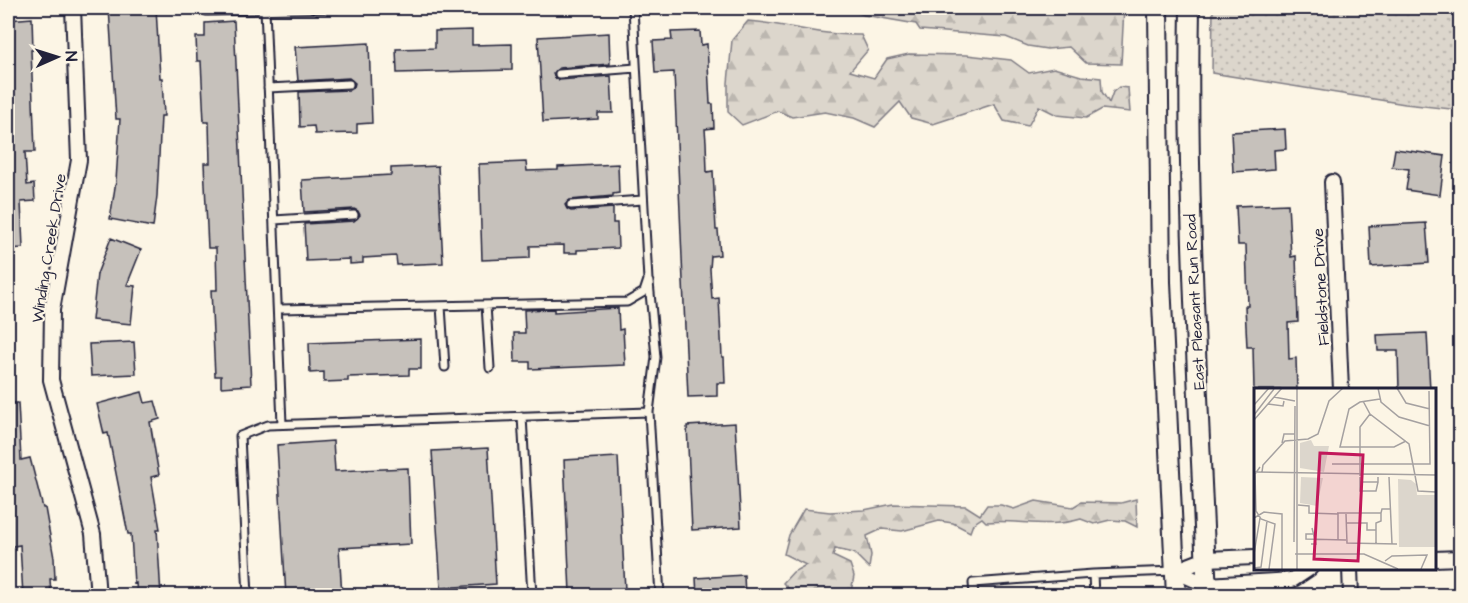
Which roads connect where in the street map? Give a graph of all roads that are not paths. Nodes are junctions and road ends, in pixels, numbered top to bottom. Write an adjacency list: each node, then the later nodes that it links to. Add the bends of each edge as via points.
1 (73, 8): 36 (street, Winding Creek Drive, via 79,160 52,309 51,380 93,534)
2 (207, 8): 7 (lane)
3 (338, 8): 7 (lane)
4 (633, 8): 8 (lane)
5 (1158, 8): 31 (main road, East Pleasant Run Road, via 1161,282)
6 (1190, 8): 29 (main road, East Pleasant Run Road, via 1190,206)
7 (265, 9): 11 (lane)
8 (636, 68): 9 (lane); 13 (lane)
9 (559, 74)
10 (349, 84): 11 (lane)
11 (268, 88): 16 (lane)
12 (1332, 182): 23 (street, Fieldstone Drive)
13 (644, 200): 14 (lane); 17 (lane)
14 (571, 205)
15 (354, 215): 16 (lane)
16 (274, 220): 20 (lane)
17 (648, 280): 18 (lane, via 644,292 627,302); 24 (lane, via 656,357)
18 (486, 305): 19 (lane); 22 (lane)
19 (441, 306): 20 (lane); 21 (lane)
20 (279, 309): 26 (lane)
21 (445, 367)
22 (490, 368)
23 (1341, 388)
24 (649, 412): 25 (lane); 39 (lane)
25 (522, 417): 26 (lane); 38 (lane)
26 (282, 424): 37 (lane, via 240,436)
27 (1254, 557): 29 (street)
28 (1461, 558): 30 (street)
29 (1206, 559): 31 (street); 35 (main road, East Pleasant Run Road)
30 (1435, 559)
31 (1175, 570): 34 (lane); 35 (street); 42 (main road, East Pleasant Run Road)
32 (1307, 570): 35 (street, via 1292,580)
33 (1350, 570): 43 (street)
34 (1093, 574): 40 (lane, via 973,582); 41 (lane)
35 (1207, 590)
36 (98, 596)
37 (248, 596)
38 (532, 596)
39 (660, 596)
40 (974, 596)
41 (1094, 596)
42 (1176, 596)
43 (1351, 596)

